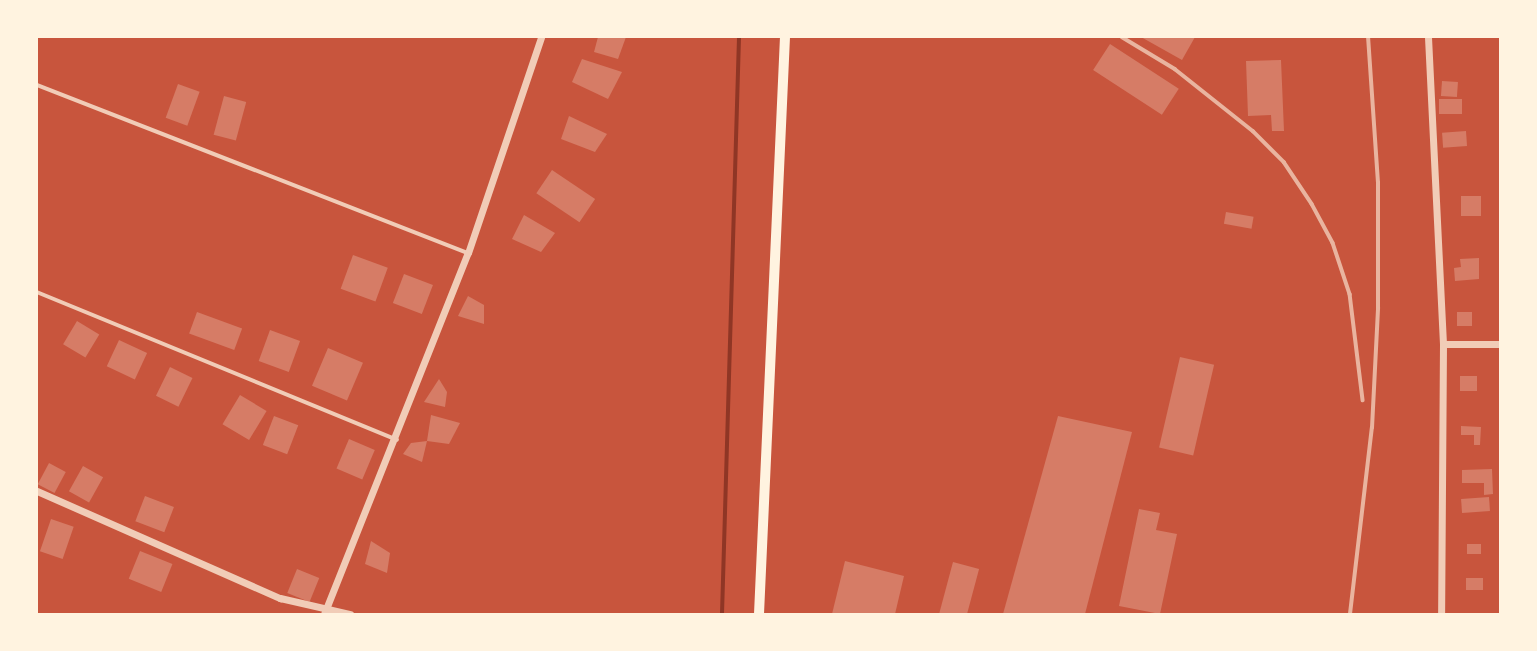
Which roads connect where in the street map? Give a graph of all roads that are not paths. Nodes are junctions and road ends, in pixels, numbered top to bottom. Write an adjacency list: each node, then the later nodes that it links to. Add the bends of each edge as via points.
1 (541, 37): 5 (street)
2 (785, 37): 13 (main road)
3 (1428, 37): 7 (street)
4 (37, 85): 5 (lane)
5 (468, 253): 9 (street)
6 (37, 292): 9 (lane)
7 (1443, 344): 8 (street); 14 (street)
8 (1500, 344)
9 (397, 440): 11 (street)
10 (37, 491): 11 (street, via 280,598)
11 (325, 611): 12 (street)
12 (350, 614)
13 (759, 614)
14 (1440, 614)

